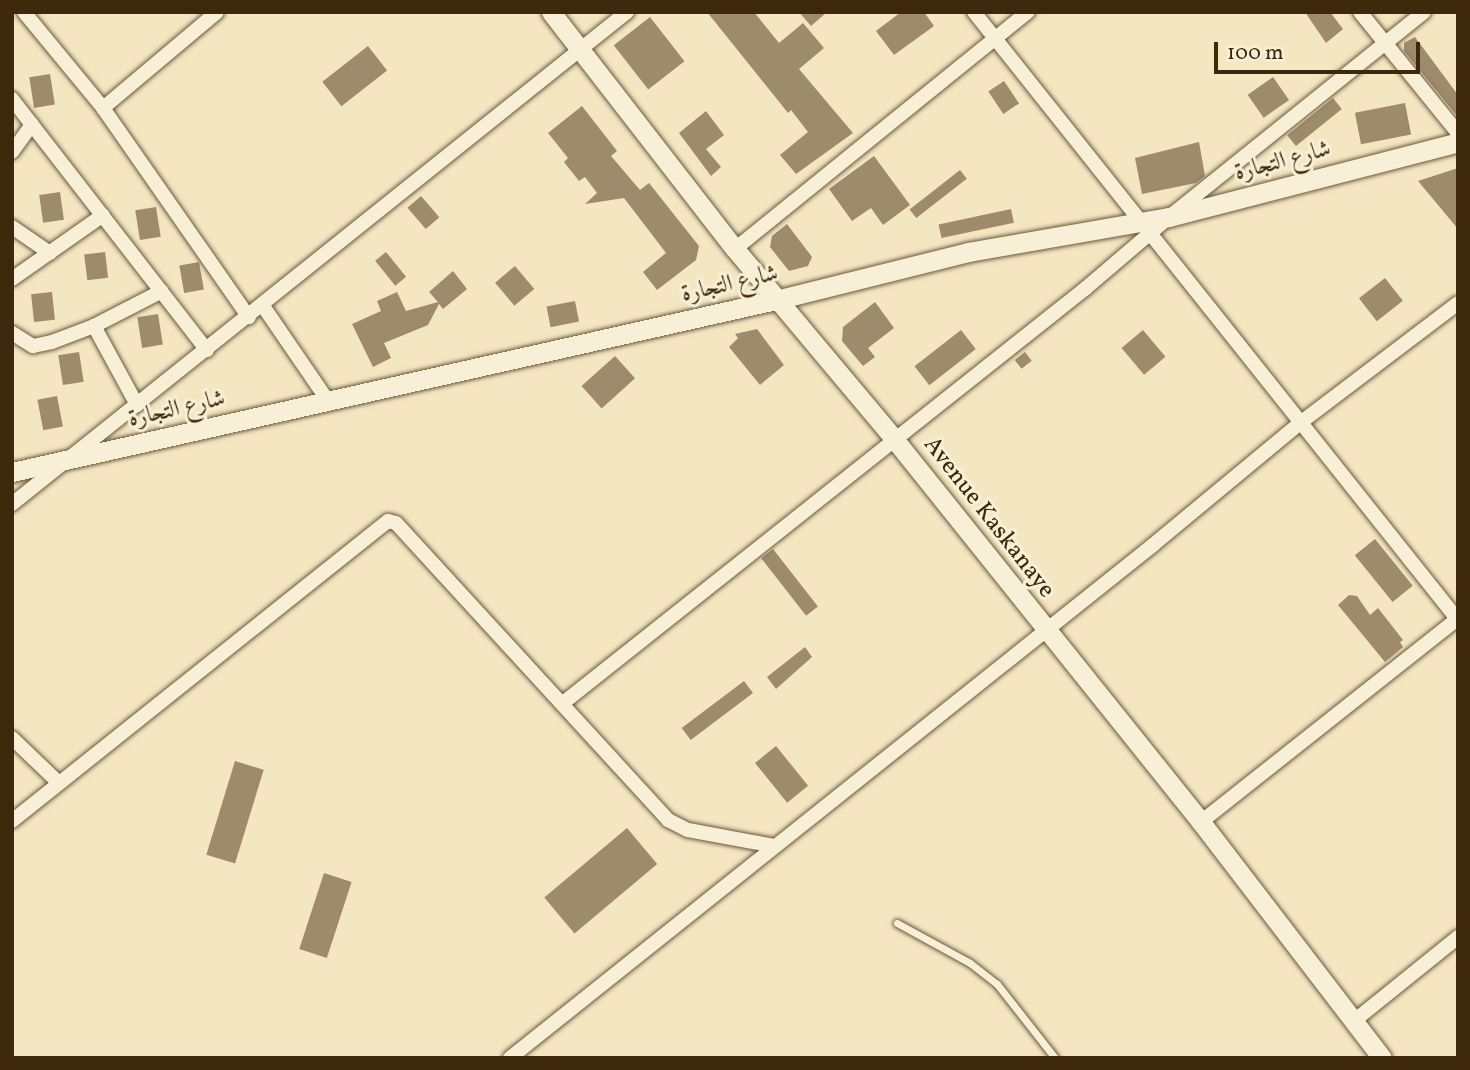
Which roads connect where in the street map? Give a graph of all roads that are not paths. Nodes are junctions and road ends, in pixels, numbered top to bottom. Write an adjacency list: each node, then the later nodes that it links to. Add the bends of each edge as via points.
1 (24, 12): 13 (street)
2 (217, 12): 13 (street)
3 (551, 12): 11 (street, Avenue Kaskanaye)
4 (627, 12): 11 (street)
5 (974, 12): 9 (street)
6 (1028, 12): 9 (street)
7 (1360, 12): 10 (street)
8 (1424, 12): 10 (street)
9 (995, 39): 21 (street); 22 (street)
10 (1385, 43): 15 (street); 19 (street)
11 (580, 49): 22 (street, Avenue Kaskanaye); 28 (street)
12 (12, 99): 14 (street)
13 (103, 108): 29 (street)
14 (32, 124): 17 (street); 18 (street)
15 (1458, 133)
16 (1458, 142): 19 (street, شارع التجارة)
17 (12, 152)
18 (103, 215): 23 (street); 25 (street)
19 (1168, 217): 21 (street, شارع التجارة)
20 (12, 227): 23 (street)
21 (1144, 229): 26 (street, شارع التجارة, via 968,252); 35 (street); 36 (street)
22 (735, 249): 26 (street, Avenue Kaskanaye)
23 (50, 253): 24 (street)
24 (12, 279)
25 (162, 291): 30 (street); 32 (street)
26 (780, 299): 33 (street, شارع التجارة); 36 (street, Avenue Kaskanaye)
27 (1458, 303): 35 (street)
28 (263, 306): 29 (street); 33 (street)
29 (249, 317): 32 (street)
30 (94, 326): 31 (street, via 33,346); 34 (street)
31 (12, 333)
32 (207, 350): 34 (street)
33 (328, 401): 37 (street, شارع التجارة)
34 (137, 405): 37 (street)
35 (1300, 423): 40 (street); 41 (street)
36 (895, 440): 41 (street, Avenue Kaskanaye); 42 (street)
37 (68, 460): 38 (street, شارع التجارة); 39 (street)
38 (12, 472)
39 (12, 504)
40 (1457, 619): 46 (street)
41 (1046, 631): 46 (street, Avenue Kaskanaye); 47 (street)
42 (563, 703): 44 (street, via 396,523 388,521); 47 (street, via 668,820 688,830)
43 (12, 738): 44 (street)
44 (59, 783): 45 (street)
45 (12, 821)
46 (1201, 822): 50 (street, Avenue Kaskanaye)
47 (774, 846): 51 (street)
48 (897, 923): 52 (lane, via 970,963 997,984)
49 (1458, 937): 50 (street)
50 (1354, 1021): 53 (street, Avenue Kaskanaye)
51 (510, 1058)
52 (1055, 1058)
53 (1382, 1058)

